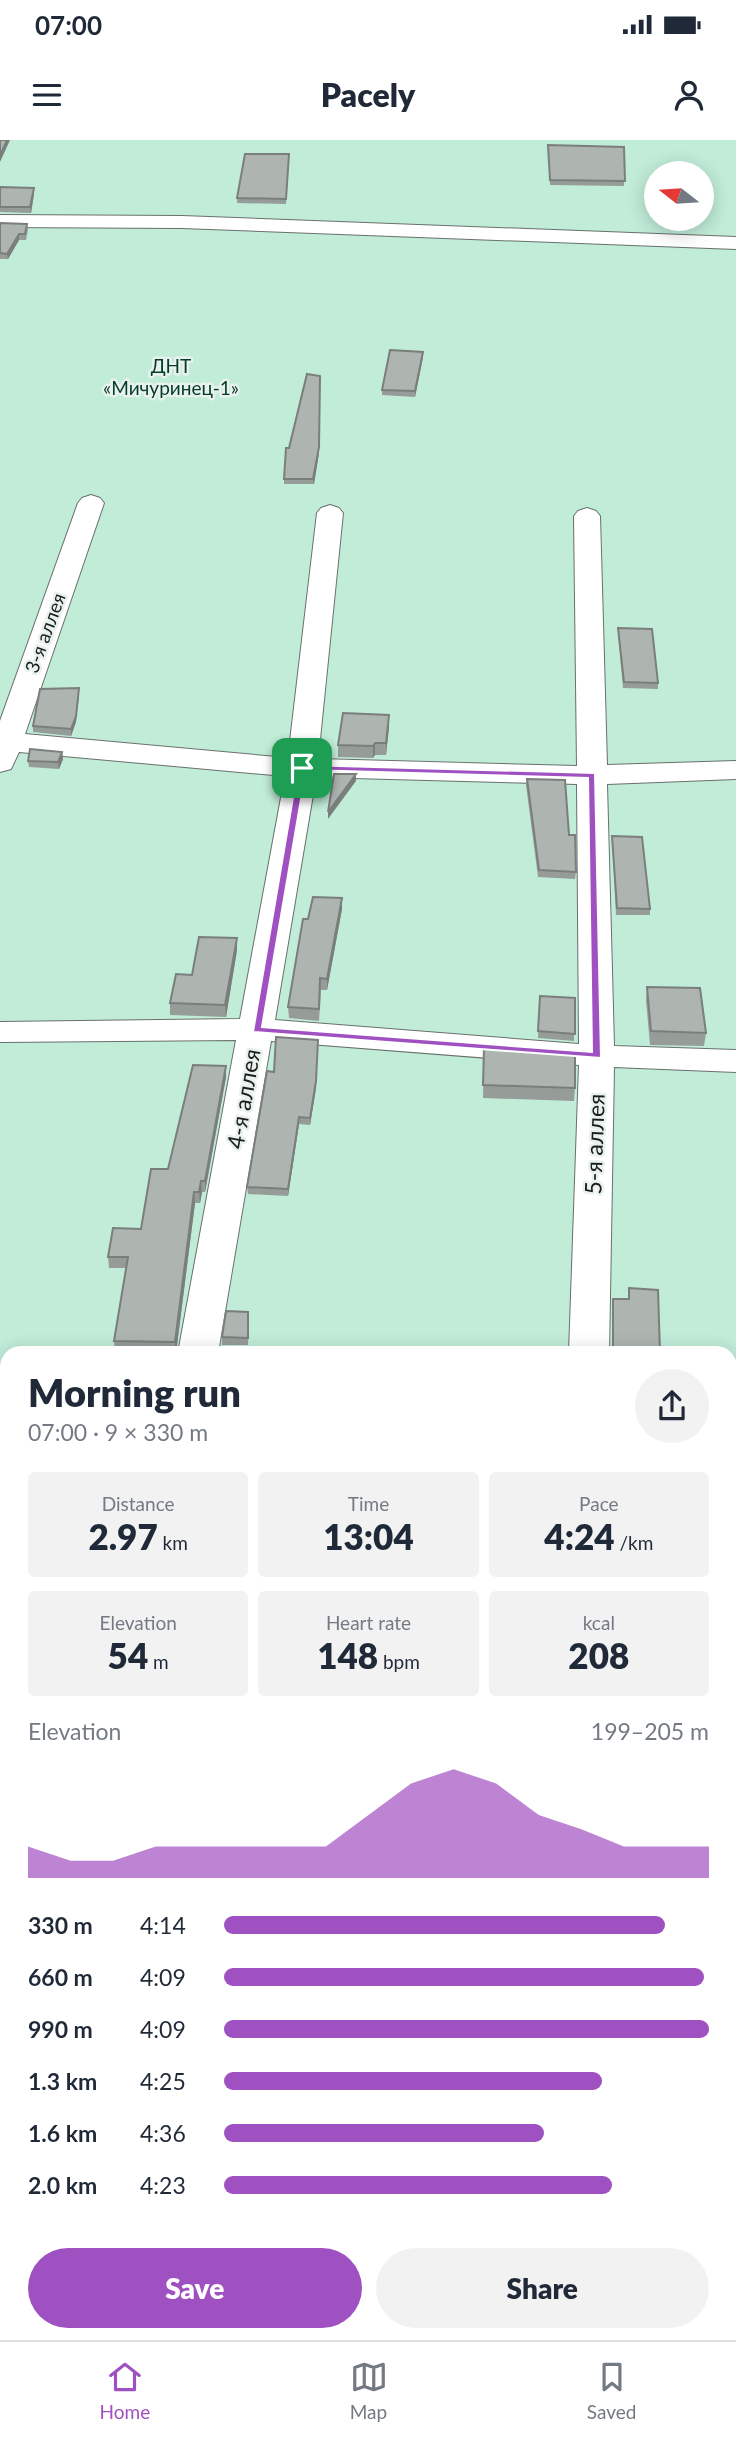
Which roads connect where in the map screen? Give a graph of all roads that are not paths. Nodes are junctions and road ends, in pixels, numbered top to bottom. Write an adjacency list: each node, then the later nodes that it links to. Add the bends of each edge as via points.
1 (0, 221): 2 (street, via 182,222)
2 (736, 243)
3 (91, 503): 6 (street, 3-я аллея)
4 (330, 513): 7 (street, 4-я аллея)
5 (587, 516): 9 (street, 5-я аллея)
6 (2, 748): 7 (street)
7 (302, 768): 9 (street); 10 (street, 4-я аллея)
8 (736, 769): 9 (street)
9 (592, 775): 12 (street, 5-я аллея)
10 (257, 1029): 11 (street); 12 (street); 14 (street, 4-я аллея)
11 (0, 1032)
12 (597, 1056): 13 (street); 15 (street, 5-я аллея)
13 (736, 1061)
14 (199, 1346)
15 (589, 1346)

